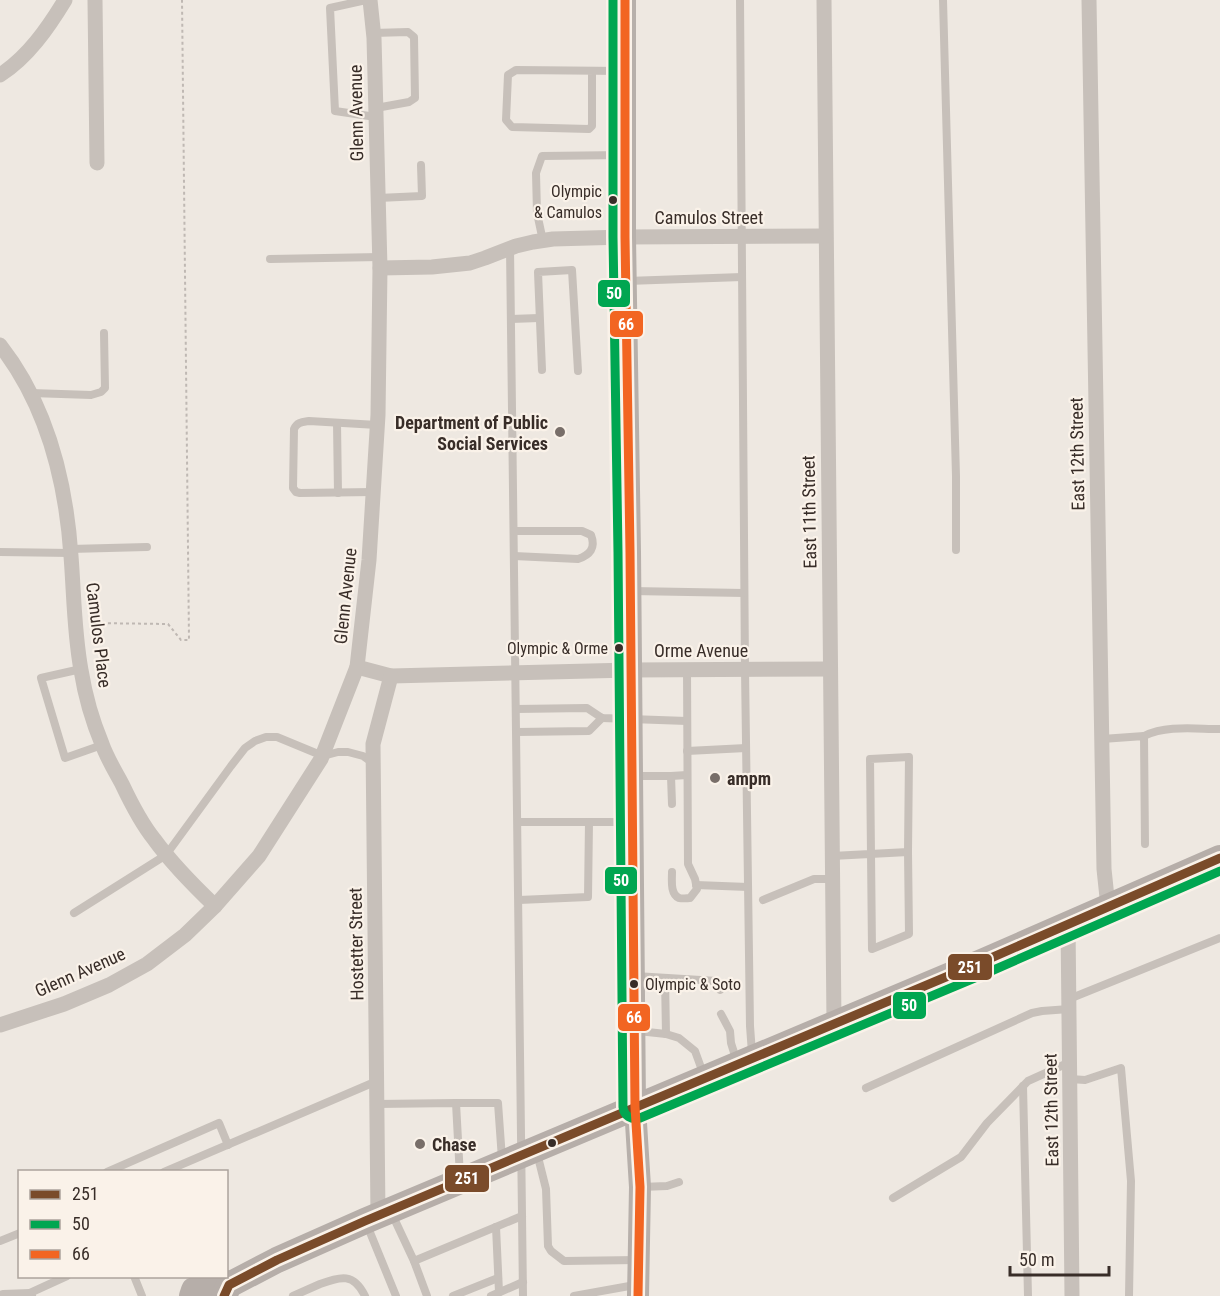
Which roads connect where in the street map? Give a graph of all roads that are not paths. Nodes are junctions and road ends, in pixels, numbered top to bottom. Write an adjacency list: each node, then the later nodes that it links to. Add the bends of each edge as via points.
1 (65, 0): 13 (street, via 32,47)
2 (95, 0): 16 (street)
3 (366, 0): 14 (lane, via 330,8 335,111)
4 (370, 0): 10 (street, Glenn Avenue)
5 (625, 0): 12 (main road)
6 (740, 0): 19 (lane)
7 (824, 0): 20 (street, East 11th Street)
8 (944, 0): 41 (lane)
9 (1089, 0): 62 (street, East 12th Street)
10 (373, 33): 14 (street, Glenn Avenue); 14 (lane, via 408,33 414,37 415,98)
11 (592, 71): 11 (lane, via 516,70 508,75 506,120 512,128 589,129); 12 (lane)
12 (625, 71): 15 (main road)
13 (0, 75)
14 (376, 112): 18 (street, Glenn Avenue)
15 (625, 155): 21 (main road); 22 (lane, via 542,156 536,173 537,213)
16 (97, 164)
17 (421, 165): 18 (lane, via 422,196)
18 (378, 198): 25 (street, Glenn Avenue)
19 (742, 236): 20 (street, Camulos Street); 21 (street, Camulos Street); 26 (lane)
20 (825, 236): 49 (street, East 11th Street)
21 (626, 237): 22 (street, Camulos Street); 27 (main road)
22 (543, 240): 23 (street, Camulos Street)
23 (510, 248): 25 (street, Camulos Street, via 470,262 432,267); 29 (lane)
24 (270, 259): 25 (lane)
25 (380, 263): 36 (street, Glenn Avenue)
26 (742, 277): 27 (lane); 46 (lane)
27 (626, 281): 45 (main road)
28 (539, 318): 29 (lane); 32 (lane); 33 (lane, via 538,272 572,270)
29 (511, 319): 39 (lane)
30 (104, 333): 34 (lane, via 105,388 101,392)
31 (0, 345): 34 (street, Camulos Place)
32 (542, 370)
33 (578, 371)
34 (31, 393): 42 (street, Camulos Place, via 62,483)
35 (337, 423): 36 (lane); 38 (lane); 38 (lane, via 309,421 295,425 293,488 300,493)
36 (377, 426): 37 (street, Glenn Avenue)
37 (373, 492): 38 (lane); 47 (street, Glenn Avenue)
38 (338, 493)
39 (514, 531): 44 (lane); 44 (lane, via 582,531 591,535 593,546 578,559)
40 (147, 547): 42 (lane)
41 (956, 550)
42 (71, 551): 43 (lane); 48 (street, Camulos Place)
43 (0, 552)
44 (514, 556): 53 (lane)
45 (630, 591): 46 (lane); 50 (main road)
46 (744, 593): 52 (lane)
47 (357, 668): 54 (street, Orme Avenue); 66 (street, Glenn Avenue)
48 (81, 669): 63 (street, Camulos Place); 63 (lane, via 42,678 65,758)
49 (830, 669): 52 (street, Orme Avenue); 79 (street, East 11th Street)
50 (631, 670): 51 (street, Orme Avenue); 53 (street, Orme Avenue); 57 (main road)
51 (687, 670): 52 (street, Orme Avenue); 58 (lane)
52 (745, 670): 64 (lane)
53 (516, 673): 54 (street, Orme Avenue); 55 (lane)
54 (391, 676): 67 (street, Hostetter Street, via 373,744)
55 (516, 709): 56 (lane, via 587,708); 60 (lane)
56 (602, 718): 57 (lane); 60 (lane, via 589,731)
57 (631, 720): 58 (lane); 69 (main road)
58 (687, 721): 65 (lane)
59 (1220, 729): 61 (lane, via 1172,729)
60 (516, 732): 72 (lane)
61 (1143, 736): 62 (lane); 75 (lane)
62 (1102, 739): 88 (street, East 12th Street)
63 (102, 745): 78 (street, Camulos Place, via 129,800)
64 (746, 748): 65 (lane); 84 (lane)
65 (687, 751): 68 (lane)
66 (323, 756): 67 (lane, via 348,752); 78 (lane, via 277,737 255,741 245,748); 87 (street, Glenn Avenue, via 259,856)
67 (374, 763): 105 (street, Hostetter Street)
68 (687, 775): 70 (lane); 83 (lane, via 688,864)
69 (632, 776): 70 (lane); 74 (main road)
70 (671, 776): 71 (lane)
71 (672, 804)
72 (518, 822): 73 (lane); 85 (lane)
73 (589, 822): 74 (lane); 85 (lane, via 588,897)
74 (632, 822): 92 (main road)
75 (1145, 844)
76 (908, 852): 77 (lane); 77 (lane, via 909,934 872,949); 77 (lane, via 909,757 870,759)
77 (870, 853): 79 (lane)
78 (166, 855): 87 (street, Camulos Place); 89 (lane)
79 (832, 856): 82 (street, East 11th Street)
80 (1220, 858): 88 (main road)
81 (672, 872): 83 (lane, via 671,886 676,896 690,898)
82 (832, 879): 86 (lane, via 814,879); 97 (street, East 11th Street)
83 (696, 885): 84 (lane)
84 (748, 887): 101 (lane, via 750,1026)
85 (519, 900): 112 (lane)
86 (763, 900)
87 (215, 906): 98 (street, Glenn Avenue, via 147,964 118,980 64,1004)
88 (1108, 907): 90 (main road)
89 (74, 913)
90 (1068, 924): 95 (street, East 12th Street); 97 (main road)
91 (1220, 938): 95 (lane)
92 (634, 976): 93 (lane); 99 (main road)
93 (665, 978): 94 (lane, via 717,981); 100 (lane)
94 (720, 990)
95 (1069, 1004): 102 (street, East 12th Street); 107 (lane, via 1032,1013)
96 (721, 1014): 101 (lane, via 731,1043)
97 (834, 1023): 101 (main road)
98 (0, 1024)
99 (635, 1031): 100 (lane); 110 (main road)
100 (666, 1034): 103 (lane, via 679,1038 695,1051)
101 (745, 1060): 103 (main road)
102 (1070, 1062): 104 (street, East 12th Street); 106 (lane)
103 (705, 1078): 110 (main road)
104 (1070, 1080): 146 (street, East 12th Street); 147 (lane, via 1085,1080 1122,1068 1131,1181)
105 (377, 1081): 109 (street, Hostetter Street); 111 (lane)
106 (1023, 1086): 118 (lane, via 987,1123 962,1157); 145 (lane)
107 (866, 1088)
108 (456, 1103): 109 (lane); 112 (lane, via 498,1103); 115 (lane)
109 (377, 1104): 119 (street, Hostetter Street)
110 (635, 1107): 112 (main road); 117 (main road)
111 (228, 1144): 113 (lane, via 219,1123); 114 (lane)
112 (520, 1156): 115 (main road); 120 (lane); 124 (lane, via 546,1189 551,1251 564,1262)
113 (112, 1170)
114 (169, 1170)
115 (460, 1181): 119 (main road)
116 (679, 1182): 117 (lane)
117 (640, 1187): 124 (main road)
118 (893, 1198)
119 (378, 1215): 125 (lane); 131 (main road, via 277,1260); 139 (lane)
120 (522, 1216): 121 (lane); 129 (lane)
121 (496, 1227): 125 (lane); 128 (lane)
122 (18, 1234): 123 (lane)
123 (0, 1241)
124 (639, 1260): 130 (main road)
125 (414, 1261): 140 (lane)
126 (63, 1278): 133 (lane)
127 (135, 1278): 135 (lane)
128 (498, 1278): 132 (lane); 141 (lane)
129 (523, 1282): 132 (lane); 143 (lane)
130 (638, 1290): 144 (lane)
131 (229, 1292): 136 (main road, via 219,1280 194,1290)
132 (499, 1292): 142 (lane)
133 (31, 1294): 134 (lane)
134 (0, 1295)
135 (142, 1296)
136 (192, 1296)
137 (293, 1296): 138 (lane, via 344,1277 355,1282)
138 (365, 1296)
139 (396, 1296)
140 (427, 1296)
141 (453, 1296)
142 (490, 1296)
143 (523, 1296)
144 (575, 1296)
145 (1028, 1296)
146 (1072, 1296)
147 (1128, 1296)

